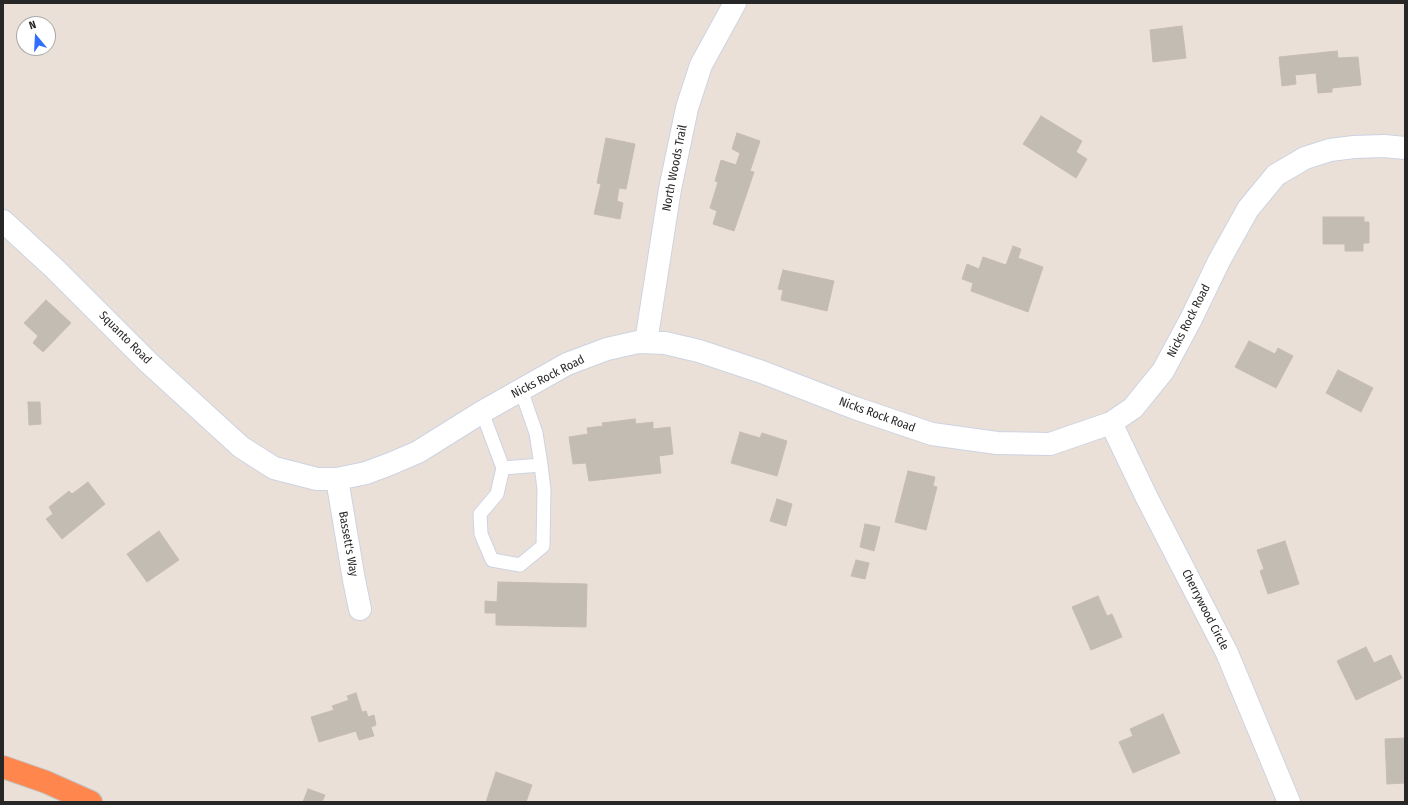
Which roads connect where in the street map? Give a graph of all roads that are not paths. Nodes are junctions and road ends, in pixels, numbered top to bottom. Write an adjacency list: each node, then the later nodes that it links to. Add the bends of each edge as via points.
1 (735, 3): 4 (street, North Woods Trail, via 701,65 687,108 670,189)
2 (1405, 148): 7 (street, Nicks Rock Road, via 1384,146 1330,150 1305,158 1276,175 1244,216 1163,371 1133,408)
3 (3, 220): 8 (street, Squanto Road, via 150,363)
4 (646, 342): 5 (street, Nicks Rock Road, via 600,352 567,364); 7 (street, Nicks Rock Road, via 665,342 699,351 932,434 997,443 1050,444)
5 (521, 390): 6 (street, Nicks Rock Road); 9 (lane, via 536,433)
6 (482, 412): 10 (lane); 11 (street, Nicks Rock Road, via 418,452 366,473)
7 (1111, 423): 15 (street, Cherrywood Circle, via 1227,653)
8 (249, 452): 11 (street, Nicks Rock Road, via 274,468 317,479)
9 (541, 465): 10 (lane); 10 (lane, via 544,489 543,546 520,565 492,560 481,534 480,514 497,494)
10 (503, 468)
11 (337, 479): 12 (street, Bassett's Way)
12 (360, 609)
13 (3, 767): 14 (highway)
14 (91, 802)
15 (1288, 802)

